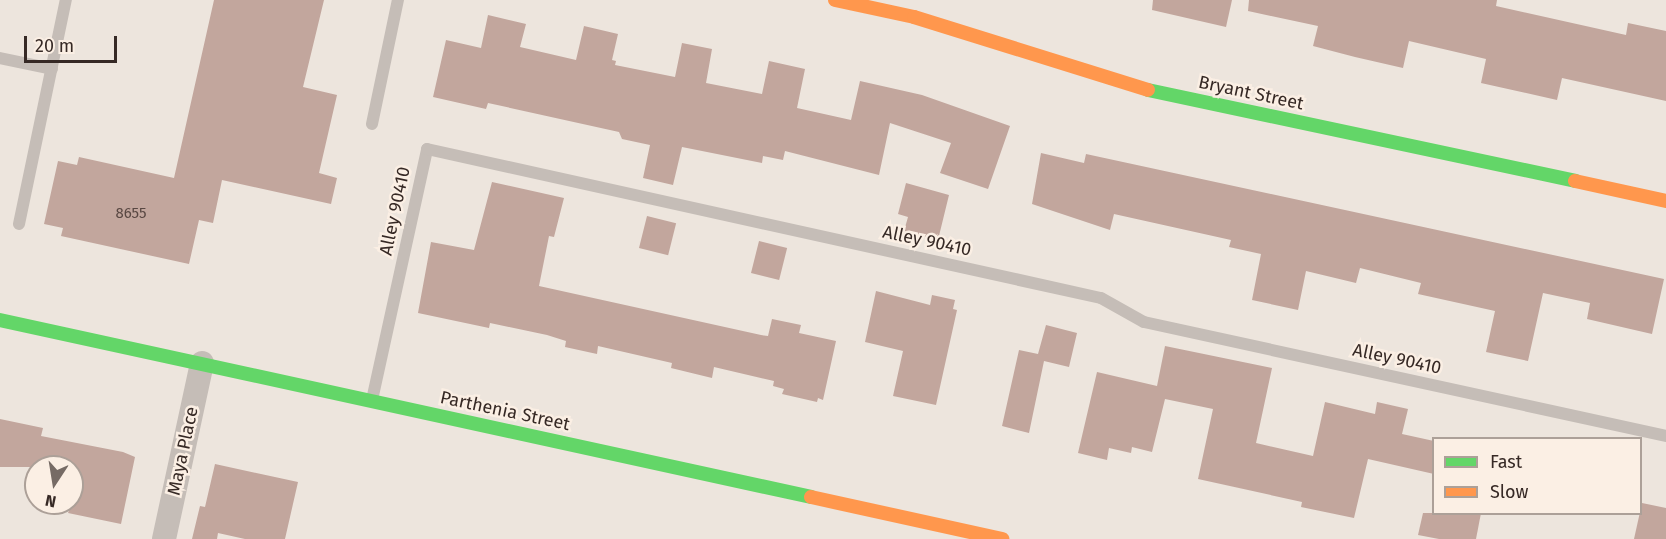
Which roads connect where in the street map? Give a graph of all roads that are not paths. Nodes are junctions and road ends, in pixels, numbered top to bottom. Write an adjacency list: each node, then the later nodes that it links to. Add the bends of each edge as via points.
1 (66, 0): 5 (lane)
2 (398, 0): 6 (lane)
3 (835, 0): 7 (main road, Bryant Street, via 914,17 1140,88)
4 (0, 58): 5 (lane)
5 (52, 69): 8 (lane)
6 (372, 124)
7 (1666, 201)
8 (19, 225)
9 (0, 320): 10 (main road, Parthenia Street)
10 (202, 363): 11 (main road, Parthenia Street); 13 (street, Maya Place)
11 (372, 400): 12 (lane, Alley 90410, via 427,149 1101,297 1144,322); 14 (main road, Parthenia Street)
12 (1666, 436)
13 (164, 539)
14 (1002, 539)

